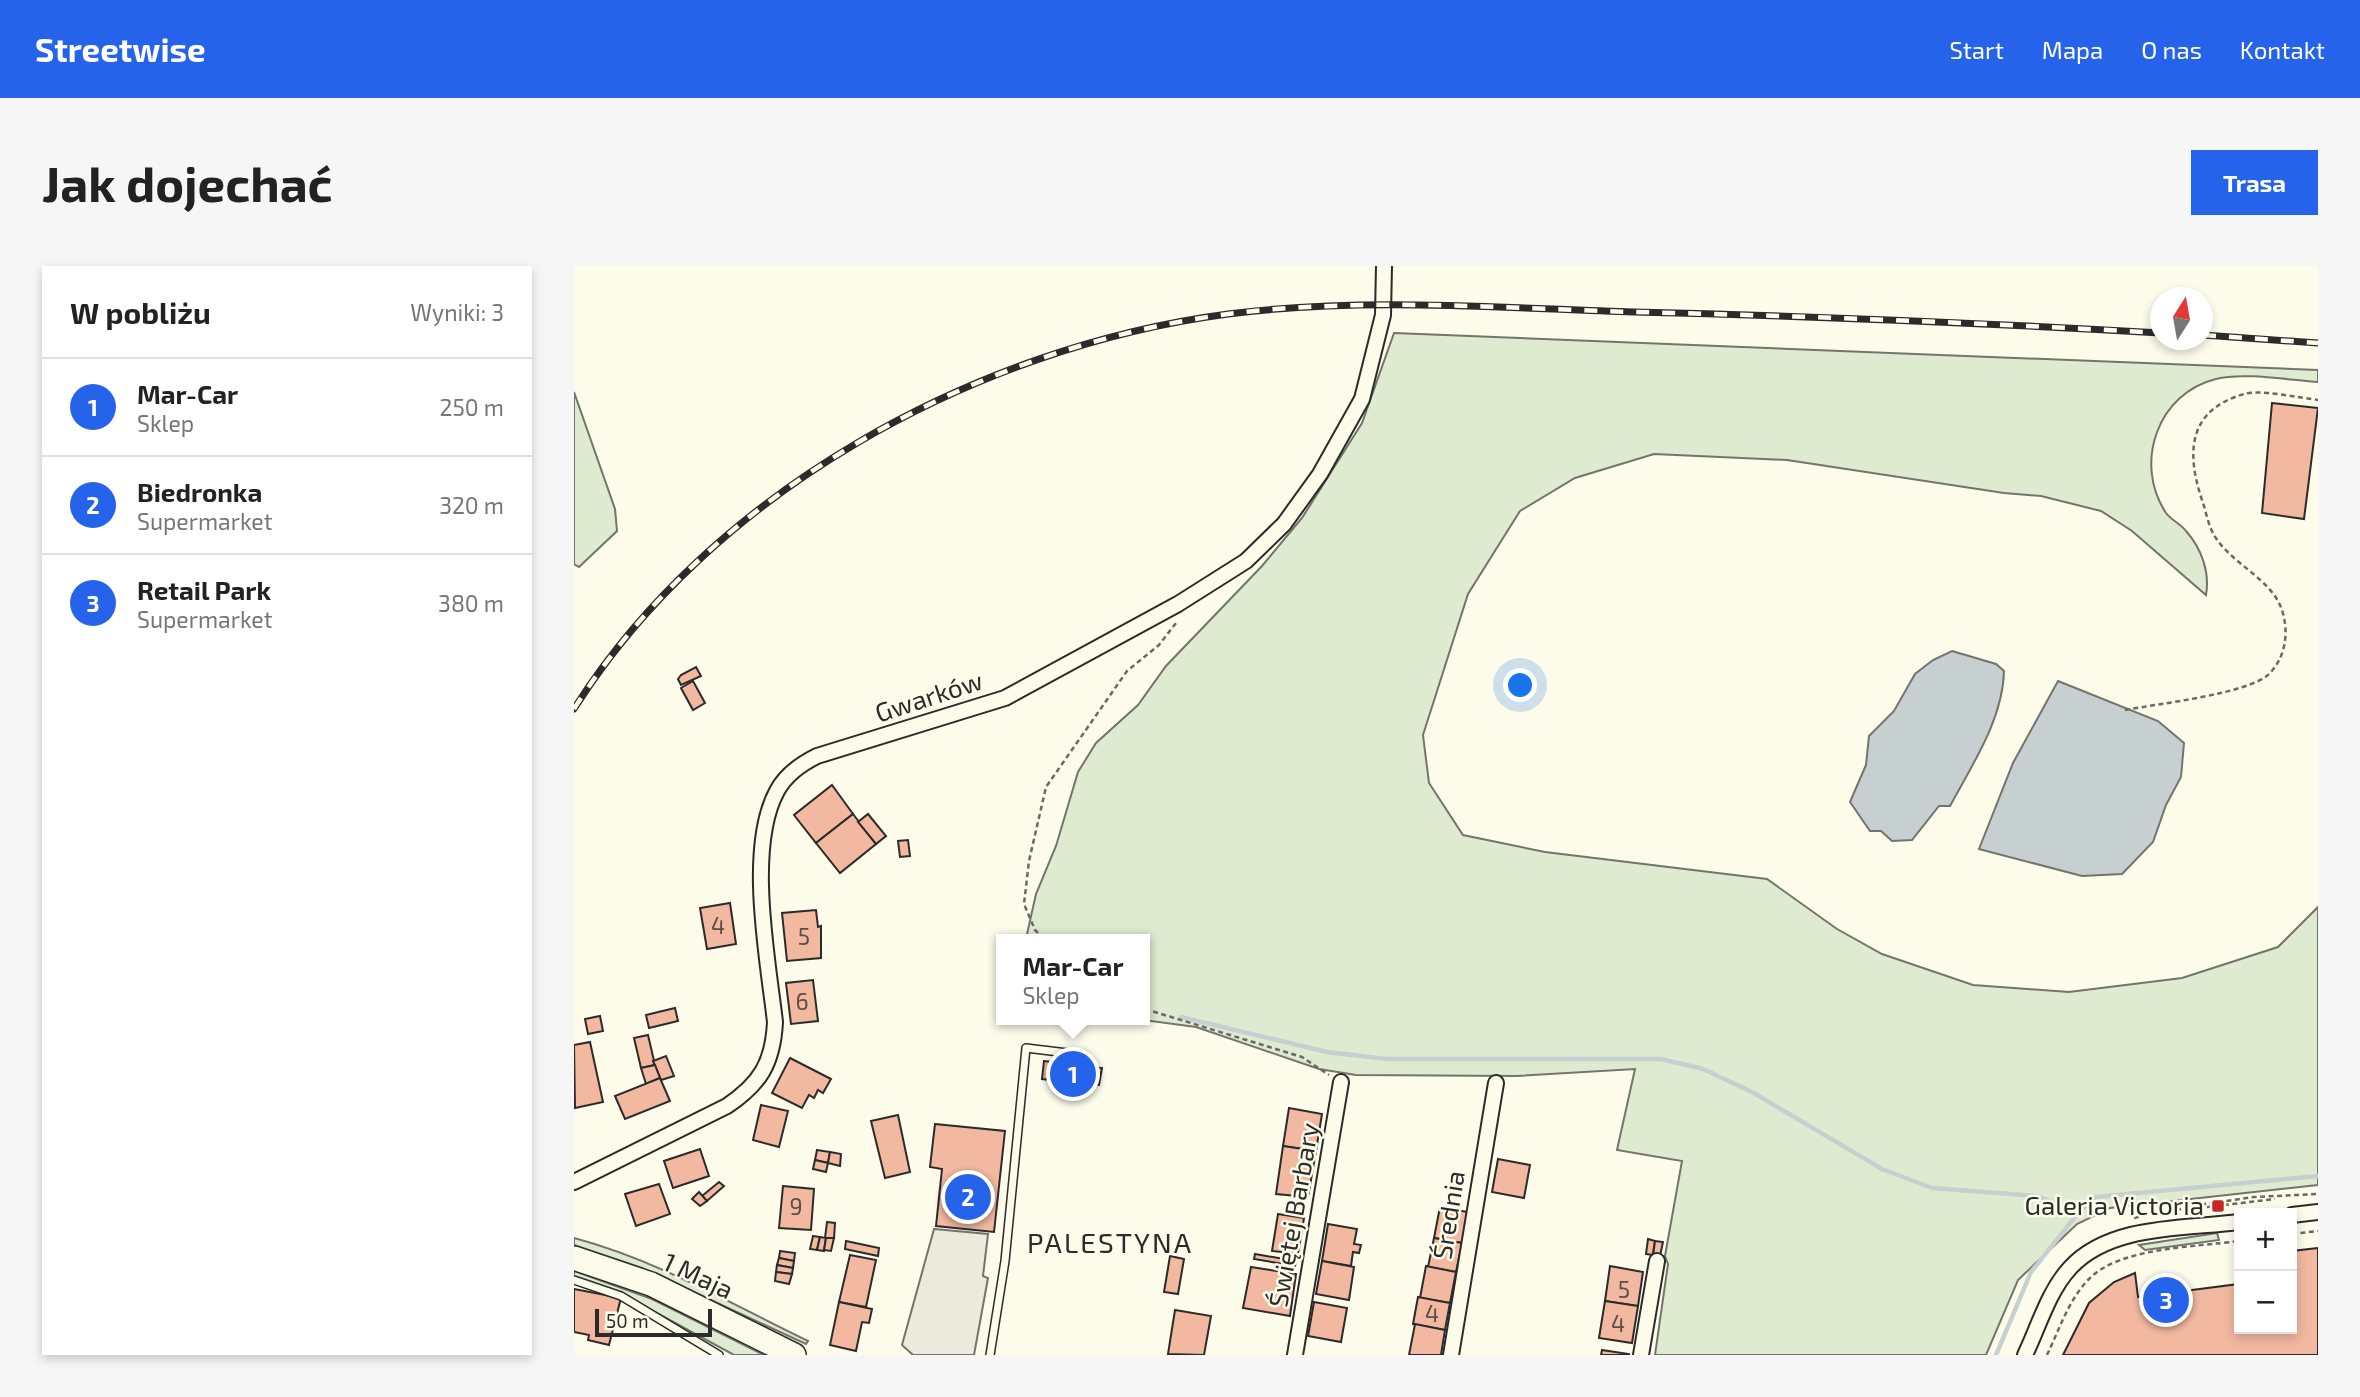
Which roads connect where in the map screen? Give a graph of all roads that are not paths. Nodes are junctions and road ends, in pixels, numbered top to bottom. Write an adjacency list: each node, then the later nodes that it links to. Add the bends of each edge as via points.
1 (1384, 266): 5 (street, Gwarków, via 1383,315 1362,399 1320,474 1284,524 1246,561 1178,604 1005,698 817,756 782,783 771,806 763,855 762,898 775,1022 764,1070 749,1091 727,1106)
2 (1084, 1055): 14 (lane, via 1026,1048 1005,1261)
3 (1341, 1083): 15 (street, Świętej Barbary)
4 (1496, 1083): 16 (street, Średnia)
5 (574, 1182)
6 (2318, 1212): 7 (street)
7 (2297, 1214)
8 (2234, 1223): 18 (street, via 2136,1233 2101,1246 2070,1267 2050,1296)
9 (574, 1258): 13 (main road, 1 Maja, via 651,1284)
10 (1657, 1261): 17 (street)
11 (574, 1280): 12 (lane, via 631,1302)
12 (719, 1355)
13 (794, 1355)
14 (990, 1355)
15 (1295, 1355)
16 (1451, 1355)
17 (1641, 1355)
18 (2025, 1355)

